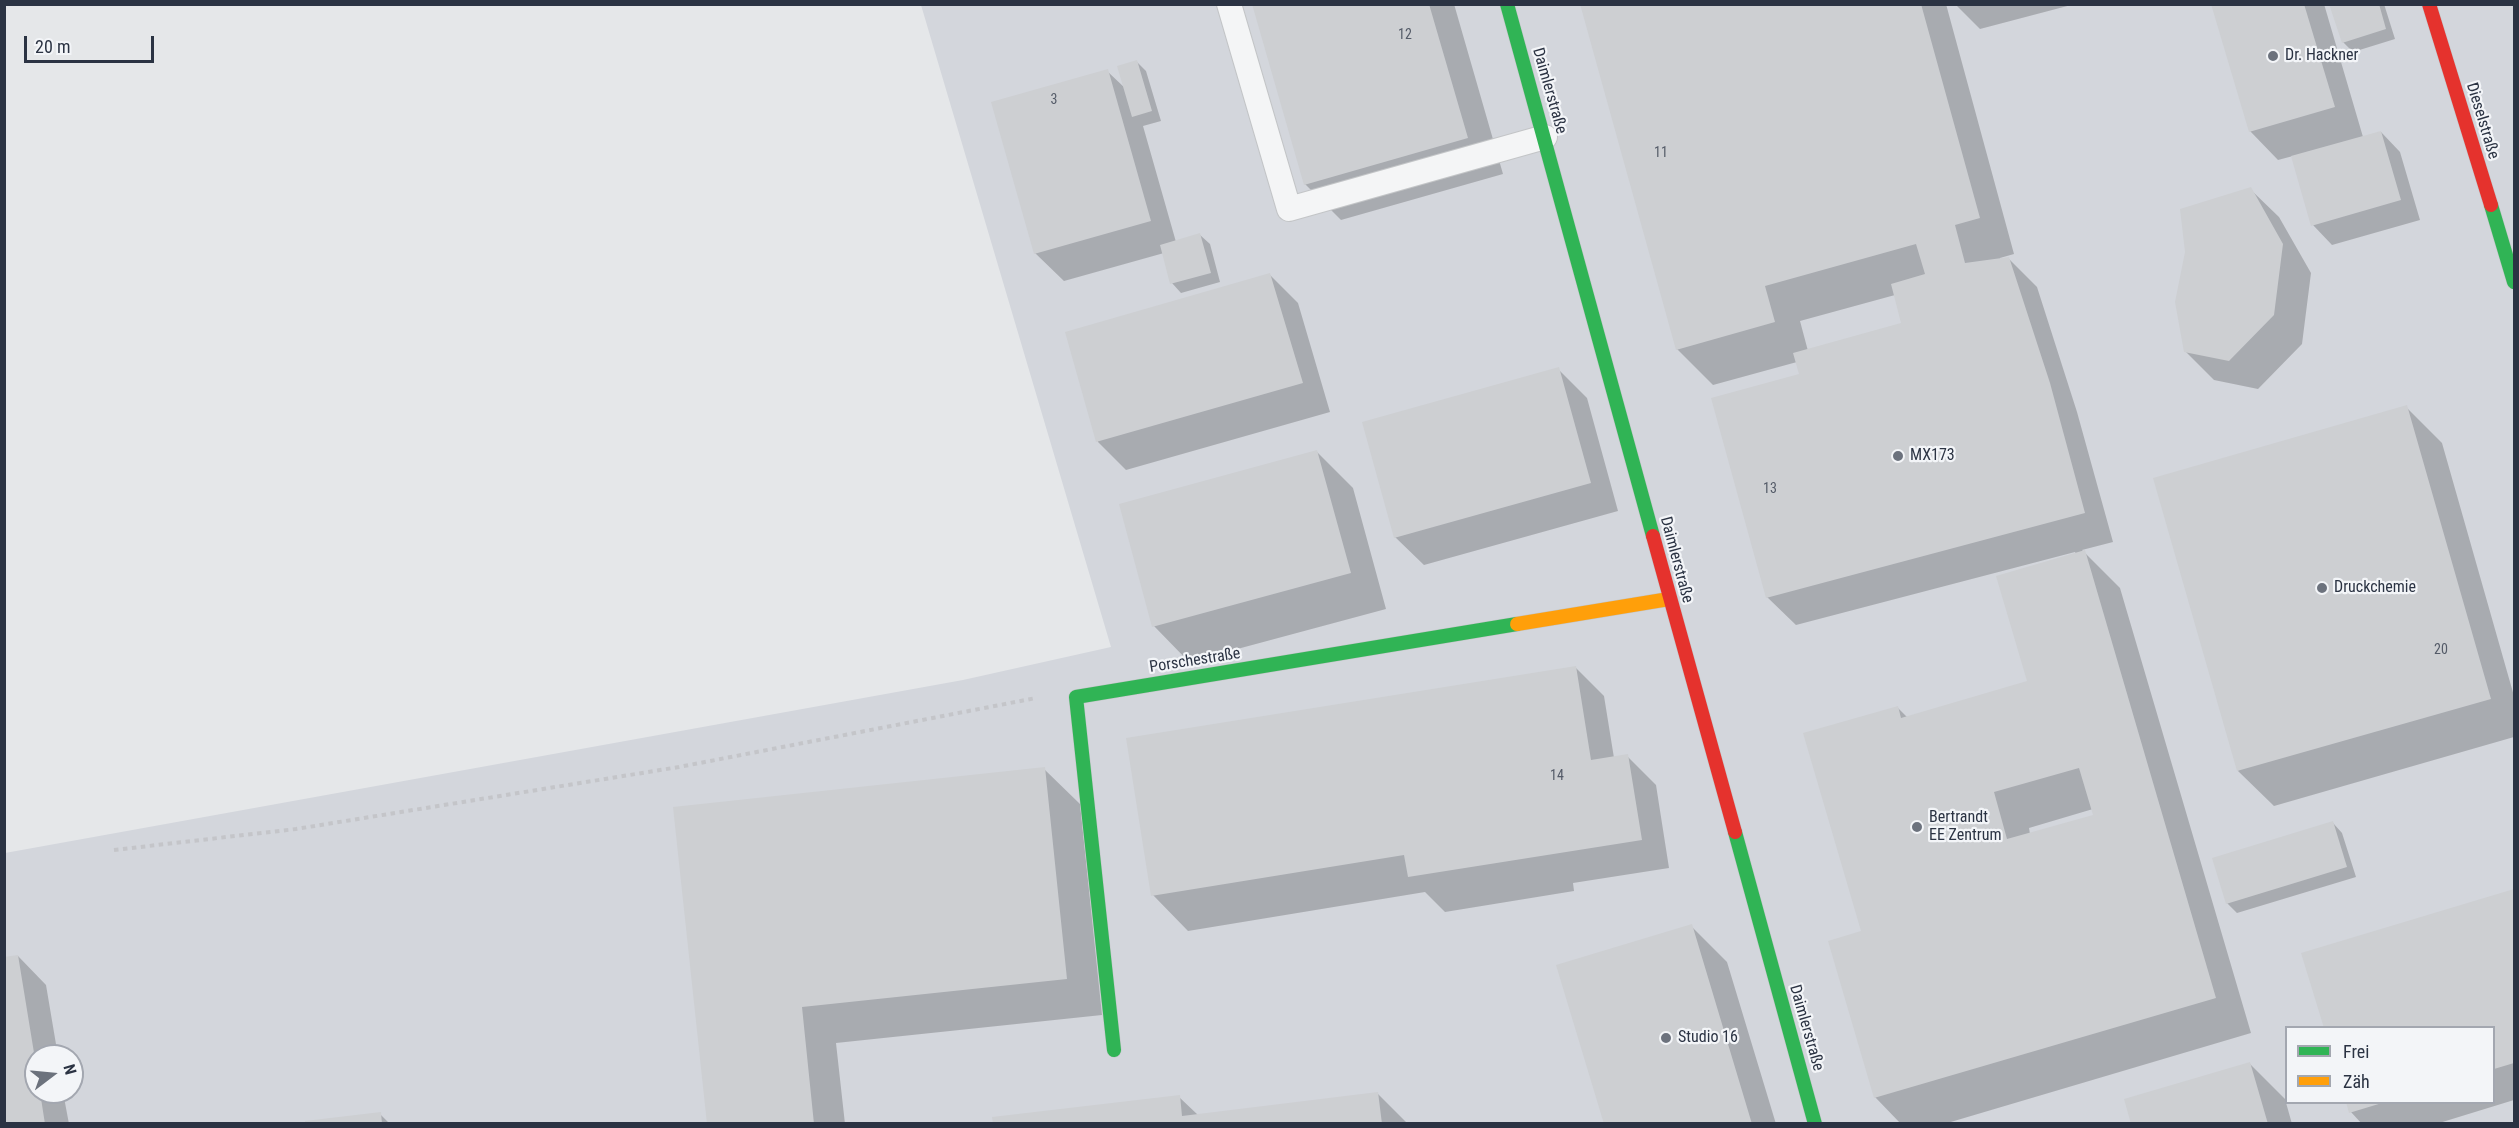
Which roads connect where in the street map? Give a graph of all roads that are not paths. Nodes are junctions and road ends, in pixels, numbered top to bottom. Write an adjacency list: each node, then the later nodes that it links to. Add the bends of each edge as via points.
1 (1228, 4): 4 (lane, via 1289,209)
2 (1507, 4): 4 (street, Daimlerstraße)
3 (2429, 4): 5 (street, Dieselstraße)
4 (1545, 137): 6 (street, Daimlerstraße)
5 (2514, 282)
6 (1669, 599): 7 (street, Porschestraße, via 1076,697); 8 (street, Daimlerstraße)
7 (1114, 1050)
8 (1815, 1124)

